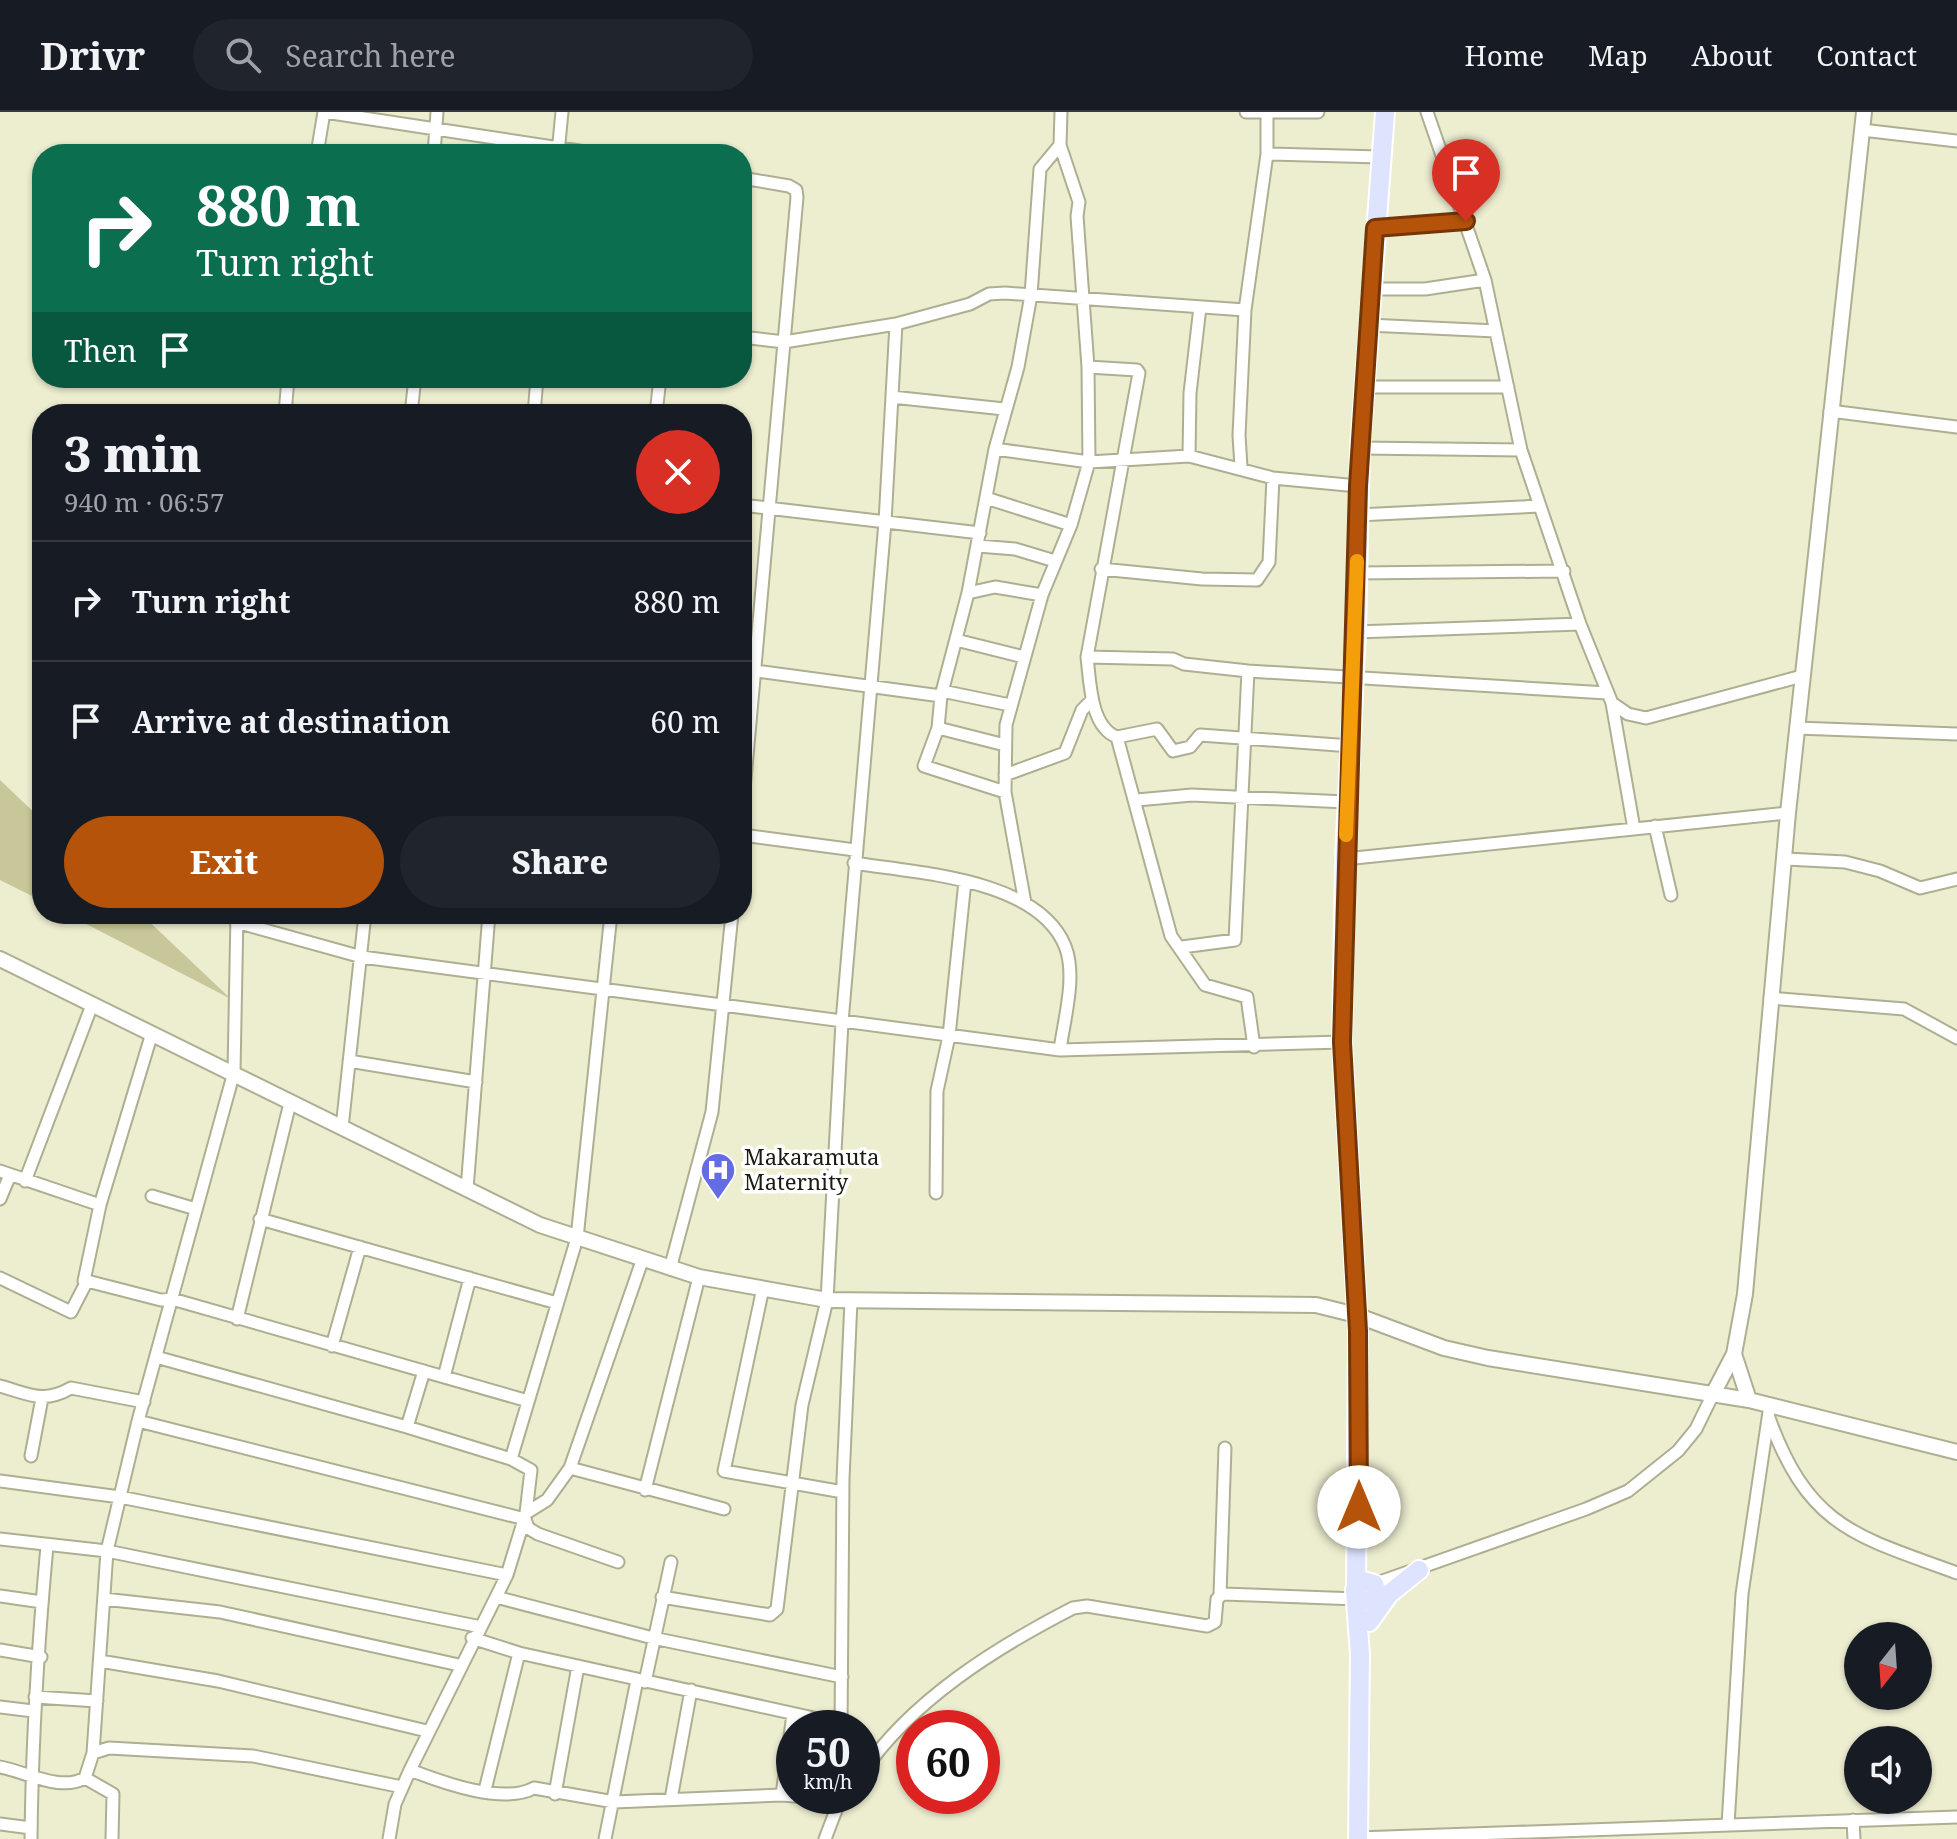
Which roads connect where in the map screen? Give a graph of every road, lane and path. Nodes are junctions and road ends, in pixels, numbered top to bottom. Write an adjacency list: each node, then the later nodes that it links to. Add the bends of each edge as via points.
1 (324, 112): 12 (street); 15 (street)
2 (437, 112): 12 (street)
3 (562, 112): 18 (street)
4 (1061, 112): 19 (street)
5 (1246, 112): 6 (street)
6 (1267, 112): 7 (street); 20 (street)
7 (1318, 112)
8 (1385, 112): 21 (main road)
9 (1391, 112): 21 (main road)
10 (1427, 112): 23 (street)
11 (1861, 112): 13 (street)
12 (436, 127): 16 (street); 17 (street)
13 (1862, 130): 14 (street); 41 (street)
14 (1957, 141)
15 (319, 144)
16 (435, 144)
17 (522, 144)
18 (559, 144)
19 (1060, 145): 27 (street, via 1040,169); 28 (street, via 1079,202)
20 (1267, 154): 21 (street); 30 (street)
21 (1381, 160): 24 (main road)
22 (752, 180): 35 (street, via 796,190)
23 (1466, 221): 24 (street); 25 (street)
24 (1375, 228): 26 (main road)
25 (1485, 280): 26 (street); 33 (street)
26 (1370, 289): 32 (main road)
27 (1031, 295): 28 (street); 31 (street, via 989,294); 40 (street)
28 (1083, 299): 29 (street); 36 (street)
29 (1200, 307): 30 (street); 46 (street)
30 (1245, 310): 49 (street)
31 (896, 324): 35 (street); 39 (street)
32 (1368, 325): 33 (street); 37 (main road)
33 (1496, 331): 38 (street)
34 (752, 338): 35 (street)
35 (784, 342): 55 (street)
36 (1088, 367): 47 (street, via 1138,370); 48 (street)
37 (1363, 387): 38 (street); 43 (main road)
38 (1508, 387): 45 (street)
39 (892, 397): 40 (street); 57 (street)
40 (1004, 409): 44 (street)
41 (1830, 411): 42 (street); 74 (street)
42 (1957, 427)
43 (1360, 448): 45 (street); 51 (main road)
44 (995, 449): 48 (street); 52 (street)
45 (1521, 450): 54 (street)
46 (1189, 456): 47 (street); 49 (street)
47 (1126, 458): 48 (street); 61 (street)
48 (1089, 462): 58 (street)
49 (1241, 467): 50 (street)
50 (1273, 478): 51 (street); 61 (street, via 1269,562 1257,580)
51 (1358, 486): 56 (main road)
52 (986, 498): 58 (street); 59 (street)
53 (752, 506): 55 (street)
54 (1540, 506): 56 (street); 62 (street)
55 (769, 508): 57 (street); 68 (street)
56 (1358, 515): 63 (main road)
57 (885, 522): 59 (street); 76 (street)
58 (1071, 525): 60 (street)
59 (979, 540): 60 (street); 64 (street)
60 (1055, 561): 65 (street)
61 (1101, 569): 71 (street)
62 (1564, 571): 63 (street); 66 (street)
63 (1357, 573): 67 (main road)
64 (968, 593): 65 (street, via 995,587); 69 (street)
65 (1042, 595): 70 (street)
66 (1580, 624): 67 (street); 78 (street)
67 (1356, 632): 75 (main road)
68 (752, 639)
69 (956, 640): 70 (street); 77 (street)
70 (1024, 657): 80 (street)
71 (1087, 657): 73 (street, via 1173,659); 79 (street)
72 (752, 670): 76 (street)
73 (1248, 671): 75 (street); 87 (street)
74 (1802, 676): 81 (street, via 1646,718); 84 (street)
75 (1354, 678): 78 (street); 89 (main road)
76 (870, 685): 77 (street); 99 (street)
77 (941, 693): 80 (street); 83 (street)
78 (1609, 698): 81 (street); 82 (street)
79 (1092, 700): 86 (street, via 1106,731); 90 (street, via 1082,710 1065,753)
80 (1010, 705): 88 (street)
81 (1628, 714): 82 (street)
82 (1615, 717): 97 (street)
83 (938, 728): 88 (street); 91 (street, via 924,766)
84 (1797, 728): 85 (street); 95 (street)
85 (1957, 734)
86 (1117, 737): 87 (street, via 1157,729 1173,751 1190,747 1200,735); 93 (street)
87 (1245, 738): 89 (street); 92 (street)
88 (1005, 745): 90 (street)
89 (1351, 746): 94 (main road)
90 (1005, 775): 91 (street)
91 (1005, 792): 105 (street)
92 (1242, 798): 93 (street); 94 (street); 112 (street, via 1235,940)
93 (1137, 800): 112 (street, via 1171,936)
94 (1346, 802): 100 (main road)
95 (1788, 813): 96 (street); 101 (street)
96 (1655, 826): 97 (street); 104 (street)
97 (1634, 829): 100 (street)
98 (752, 837): 99 (street)
99 (854, 857): 103 (street); 120 (street)
100 (1345, 859): 124 (main road)
101 (1786, 859): 102 (street, via 1845,862 1920,888); 117 (street)
102 (1957, 879)
103 (965, 881): 105 (street); 122 (street)
104 (1671, 895)
105 (1025, 903): 126 (street, via 1054,926 1066,947 1069,976)
106 (237, 924): 128 (street)
107 (256, 924): 113 (street)
108 (364, 924): 113 (street)
109 (488, 924): 115 (street)
110 (610, 924): 116 (street)
111 (731, 924): 119 (street)
112 (1182, 947): 125 (street, via 1205,985 1247,997)
113 (362, 957): 115 (street); 127 (street)
114 (0, 959): 118 (street)
115 (484, 973): 116 (street); 129 (street)
116 (604, 989): 119 (street); 141 (street)
117 (1770, 998): 123 (street, via 1904,1009); 157 (street, via 1753,1222)
118 (92, 1005): 121 (street); 133 (street)
119 (723, 1005): 120 (street); 144 (street, via 712,1112)
120 (842, 1022): 122 (street); 151 (street)
121 (152, 1033): 128 (street); 138 (street)
122 (949, 1036): 126 (street); 135 (street, via 937,1091)
123 (1957, 1038)
124 (1342, 1042): 125 (street); 154 (main road)
125 (1254, 1047): 126 (street)
126 (1060, 1050)
127 (349, 1061): 129 (street); 131 (street)
128 (234, 1072): 130 (street); 139 (street)
129 (476, 1082): 134 (street)
130 (290, 1103): 131 (street); 140 (street)
131 (342, 1128): 134 (street)
132 (5, 1173): 133 (street); 137 (street)
133 (25, 1181): 138 (street)
134 (467, 1189): 141 (street)
135 (936, 1193)
136 (152, 1196): 139 (street)
137 (0, 1199)
138 (100, 1205): 148 (street)
139 (196, 1209): 150 (street)
140 (260, 1219): 142 (street); 155 (street)
141 (577, 1238): 143 (street); 153 (street)
142 (360, 1247): 147 (street); 156 (street)
143 (642, 1261): 144 (street); 174 (street)
144 (670, 1269): 145 (street)
145 (699, 1277): 149 (street); 177 (street)
146 (0, 1278): 148 (street, via 71,1312)
147 (470, 1278): 153 (street); 160 (street)
148 (84, 1281): 150 (street)
149 (763, 1288): 151 (street); 176 (street, via 724,1471)
150 (172, 1299): 155 (street); 158 (street)
151 (827, 1300): 152 (street); 176 (street, via 802,1405)
152 (851, 1301): 154 (street, via 1297,1303); 178 (street)
153 (557, 1303): 165 (street)
154 (1356, 1315): 162 (street, via 1424,1342 1488,1358); 190 (main road)
155 (237, 1319): 156 (street)
156 (332, 1346): 159 (street)
157 (1734, 1354): 162 (street); 164 (street)
158 (156, 1357): 166 (street); 169 (street)
159 (424, 1371): 160 (street); 169 (street)
160 (444, 1377): 165 (street)
161 (0, 1386): 163 (street)
162 (1713, 1394): 164 (street); 187 (street, via 1678,1451 1628,1491)
163 (42, 1398): 166 (street, via 71,1388); 172 (street)
164 (1749, 1400): 167 (street)
165 (528, 1401): 173 (street)
166 (144, 1402): 168 (street)
167 (1769, 1409): 171 (street); 188 (street, via 1793,1472 1831,1518 1861,1538); 234 (street, via 1742,1594)
168 (138, 1421): 179 (street); 181 (street)
169 (407, 1427): 173 (street)
170 (1225, 1448): 191 (street)
171 (1957, 1452)
172 (31, 1456)
173 (511, 1459): 181 (street, via 531,1470)
174 (570, 1468): 177 (street); 181 (street, via 547,1500)
175 (0, 1481): 179 (street)
176 (792, 1483): 178 (street); 194 (street, via 774,1613)
177 (645, 1490): 180 (street)
178 (843, 1492): 208 (street)
179 (120, 1497): 184 (street); 189 (street)
180 (724, 1509)
181 (526, 1516): 185 (street, via 528,1528 538,1534); 189 (street)
182 (0, 1539): 183 (street)
183 (47, 1546): 184 (street); 196 (street)
184 (107, 1551): 195 (street); 198 (street)
185 (618, 1562)
186 (671, 1562): 194 (street)
187 (1419, 1570): 190 (street); 197 (main road, via 1389,1594)
188 (1957, 1573)
189 (507, 1575): 193 (street)
190 (1364, 1591): 191 (street); 197 (main road); 203 (main road)
191 (1220, 1595): 218 (street, via 1215,1622 1207,1626 1073,1608 986,1659 918,1709)
192 (0, 1596): 196 (street)
193 (496, 1597): 198 (street); 200 (street)
194 (662, 1597): 200 (street)
195 (104, 1599): 205 (street); 206 (street, via 220,1612)
196 (42, 1602): 204 (street)
197 (1369, 1622): 203 (main road)
198 (481, 1627): 199 (street)
199 (472, 1638): 202 (street); 206 (street)
200 (653, 1638): 208 (street); 209 (street)
201 (0, 1650): 204 (street)
202 (519, 1653): 207 (street); 225 (street)
203 (1360, 1654): 237 (main road)
204 (41, 1657): 211 (street)
205 (100, 1661): 212 (street); 217 (street, via 218,1681)
206 (459, 1665): 217 (street)
207 (578, 1666): 209 (street); 226 (street)
208 (842, 1677): 215 (street)
209 (641, 1681): 210 (street); 229 (street)
210 (691, 1690): 214 (street); 228 (street)
211 (35, 1697): 212 (street); 216 (street)
212 (97, 1701): 219 (street)
213 (0, 1707): 216 (street)
214 (776, 1710)
215 (841, 1710)
216 (33, 1711): 222 (street)
217 (427, 1731): 221 (street)
218 (880, 1752)
219 (93, 1753): 223 (street); 224 (street, via 109,1748 253,1756)
220 (0, 1767): 222 (street)
221 (410, 1770): 224 (street); 225 (street, via 459,1788)
222 (32, 1773): 223 (street, via 66,1784); 235 (street)
223 (85, 1778): 238 (street, via 113,1794)
224 (402, 1787): 239 (street)
225 (485, 1790): 226 (street, via 503,1795 534,1788)
226 (555, 1794): 229 (street)
227 (776, 1795): 228 (street)
228 (671, 1799): 229 (street)
229 (614, 1802): 240 (street)
230 (836, 1814): 241 (street)
231 (1957, 1817): 232 (street)
232 (1853, 1820): 234 (street); 242 (street)
233 (0, 1824): 235 (street)
234 (1728, 1825): 236 (street)
235 (31, 1834)
236 (1611, 1834): 237 (street)
237 (1358, 1838)
238 (112, 1839)
239 (389, 1839)
240 (605, 1839)
241 (825, 1839)
242 (1854, 1839)

